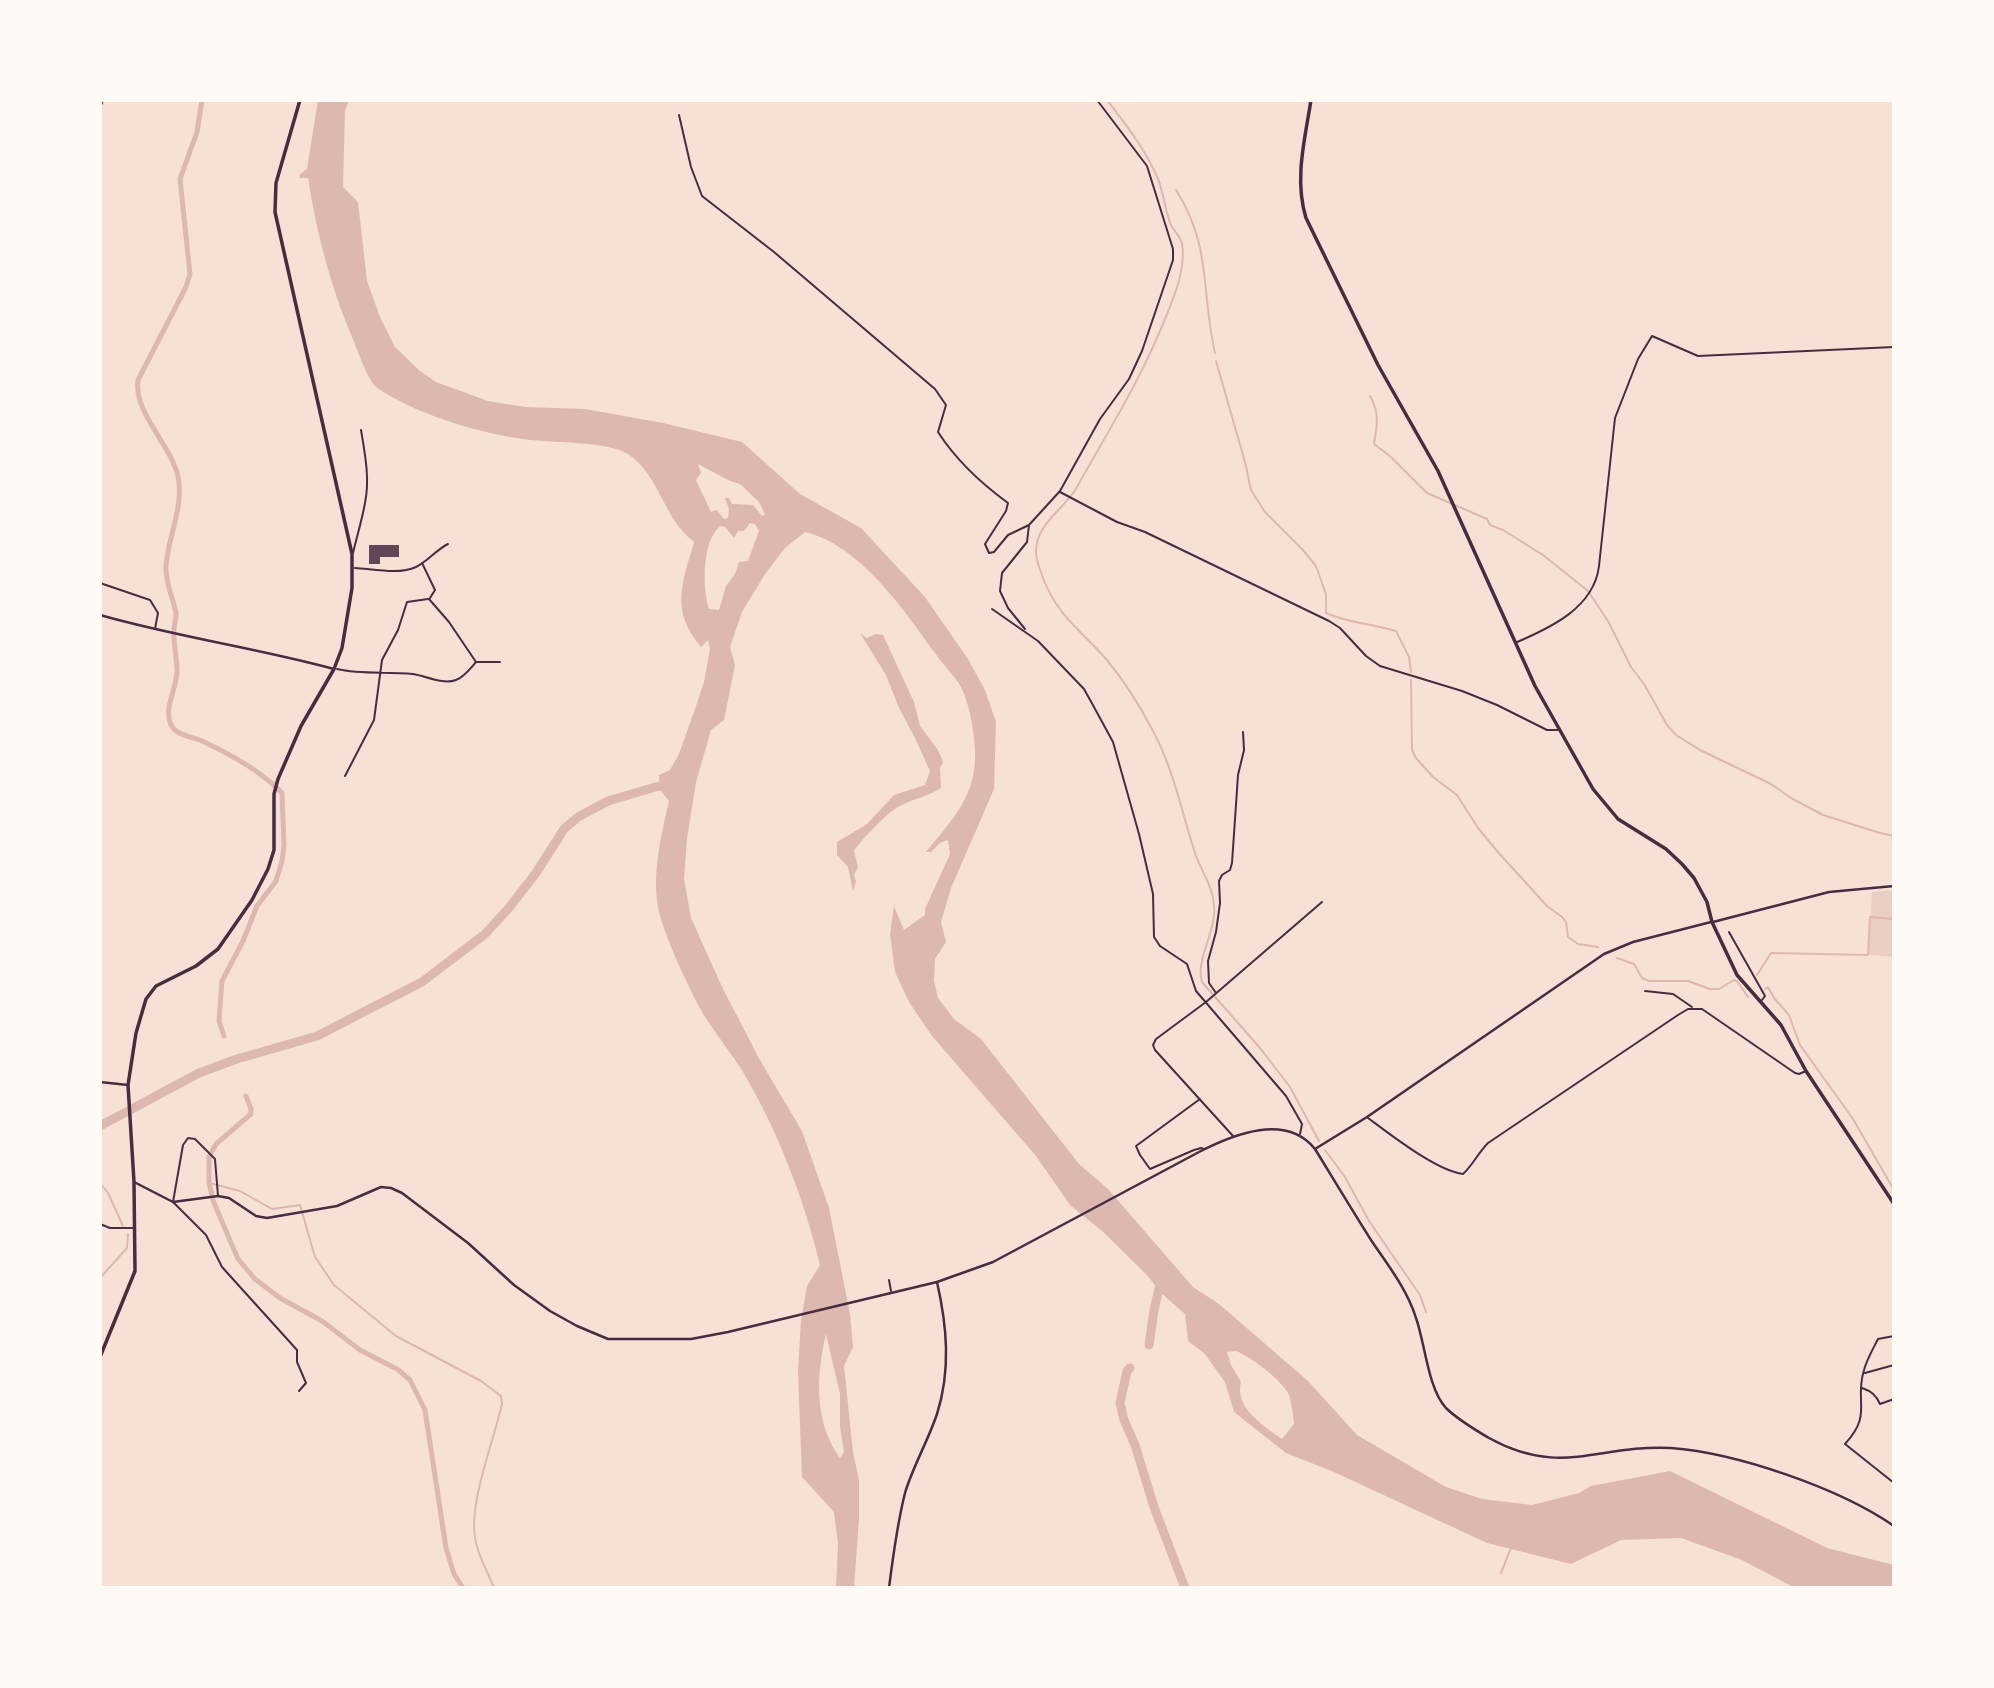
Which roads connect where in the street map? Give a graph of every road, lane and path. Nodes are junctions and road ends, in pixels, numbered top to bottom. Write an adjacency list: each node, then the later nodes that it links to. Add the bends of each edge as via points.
1 (103, 100): 5 (street)
2 (300, 100): 12 (main road, via 276,183 275,212)
3 (1097, 100): 9 (street, via 1147,166 1173,260 1129,379)
4 (1311, 100): 21 (main road, via 1301,175 1306,218 1377,365 1438,471)
5 (100, 108)
6 (679, 115): 10 (street, via 702,196 935,389 946,405 938,432 957,457 1008,503 985,544 989,553 1008,535)
7 (1894, 347): 21 (street, via 1698,356 1651,336 1615,418 1595,585 1587,598 1544,630)
8 (361, 430): 12 (street, via 367,489)
9 (1059, 491): 10 (street); 26 (street, via 1329,621 1381,666 1474,695 1547,730)
10 (1029, 525): 20 (street, via 1027,542 1002,573 1000,591)
11 (448, 544): 13 (street)
12 (352, 554): 14 (main road)
13 (422, 563): 14 (street, via 401,570); 16 (street, via 435,590)
14 (354, 568): 24 (main road, via 346,629)
15 (100, 583): 19 (street, via 150,600 158,613)
16 (429, 599): 22 (street); 25 (street, via 407,602)
17 (992, 610): 20 (street)
18 (100, 615): 19 (main road)
19 (155, 630): 24 (main road)
20 (1028, 632): 36 (street, via 1084,689 1113,742 1153,894 1154,937 1187,964 1196,991)
21 (1514, 643): 26 (main road)
22 (476, 662): 23 (street); 25 (street, via 457,680 448,682)
23 (500, 662)
24 (334, 669): 25 (street, via 357,674); 40 (main road, via 301,726 278,779 274,850 268,869 218,949 151,992 136,1033)
25 (381, 672): 28 (street, via 374,720)
26 (1559, 730): 31 (main road, via 1606,807 1682,864 1701,890)
27 (1242, 732): 34 (street, via 1232,863 1219,881 1220,903 1207,973)
28 (345, 776)
29 (1894, 886): 31 (main road, via 1829,892)
30 (1322, 902): 34 (street)
31 (1712, 922): 35 (main road, via 1737,975); 42 (main road, via 1625,944 1604,954)
32 (1729, 932): 35 (street, via 1765,996)
33 (1645, 991): 37 (street, via 1673,994)
34 (1216, 993): 36 (street)
35 (1761, 1001): 38 (main road, via 1781,1025)
36 (1206, 1002): 41 (street, via 1153,1045); 43 (street, via 1286,1096 1302,1124)
37 (1693, 1008): 38 (street, via 1723,1022 1795,1073); 42 (street, via 1488,1143 1463,1174 1418,1153)
38 (1806, 1071): 50 (main road)
39 (100, 1082): 40 (main road)
40 (129, 1087): 47 (main road)
41 (1201, 1098): 44 (street); 45 (street, via 1136,1146 1150,1169)
42 (1367, 1117): 46 (main road)
43 (1300, 1135): 44 (main road, via 1273,1129); 46 (main road)
44 (1234, 1136): 45 (main road)
45 (1204, 1149): 54 (main road, via 1030,1244)
46 (1315, 1149): 64 (main road, via 1401,1285 1416,1316 1441,1402 1462,1421 1504,1446 1539,1458 1668,1448 1702,1451 1755,1464 1849,1501)
47 (134, 1182): 49 (main road); 52 (main road)
48 (217, 1196): 49 (main road); 49 (street, via 214,1157 188,1138); 55 (main road, via 267,1218 337,1206 377,1188 391,1188 468,1243 550,1311 600,1337 691,1339)
49 (173, 1202): 61 (street, via 206,1235 222,1267 297,1350 306,1383)
50 (1894, 1204)
51 (100, 1224): 52 (street)
52 (134, 1228): 57 (main road, via 135,1271)
53 (890, 1280): 55 (street)
54 (937, 1282): 55 (main road); 65 (main road, via 946,1335 943,1392 906,1491)
55 (891, 1291)
56 (1894, 1336): 59 (street, via 1878,1339)
57 (100, 1357)
58 (1894, 1365): 59 (street)
59 (1863, 1373): 60 (street)
60 (1861, 1388): 62 (street, via 1870,1390 1880,1404); 63 (street, via 1858,1430 1845,1444)
61 (299, 1391)
62 (1894, 1398)
63 (1894, 1483)
64 (1894, 1526)
65 (889, 1588)

